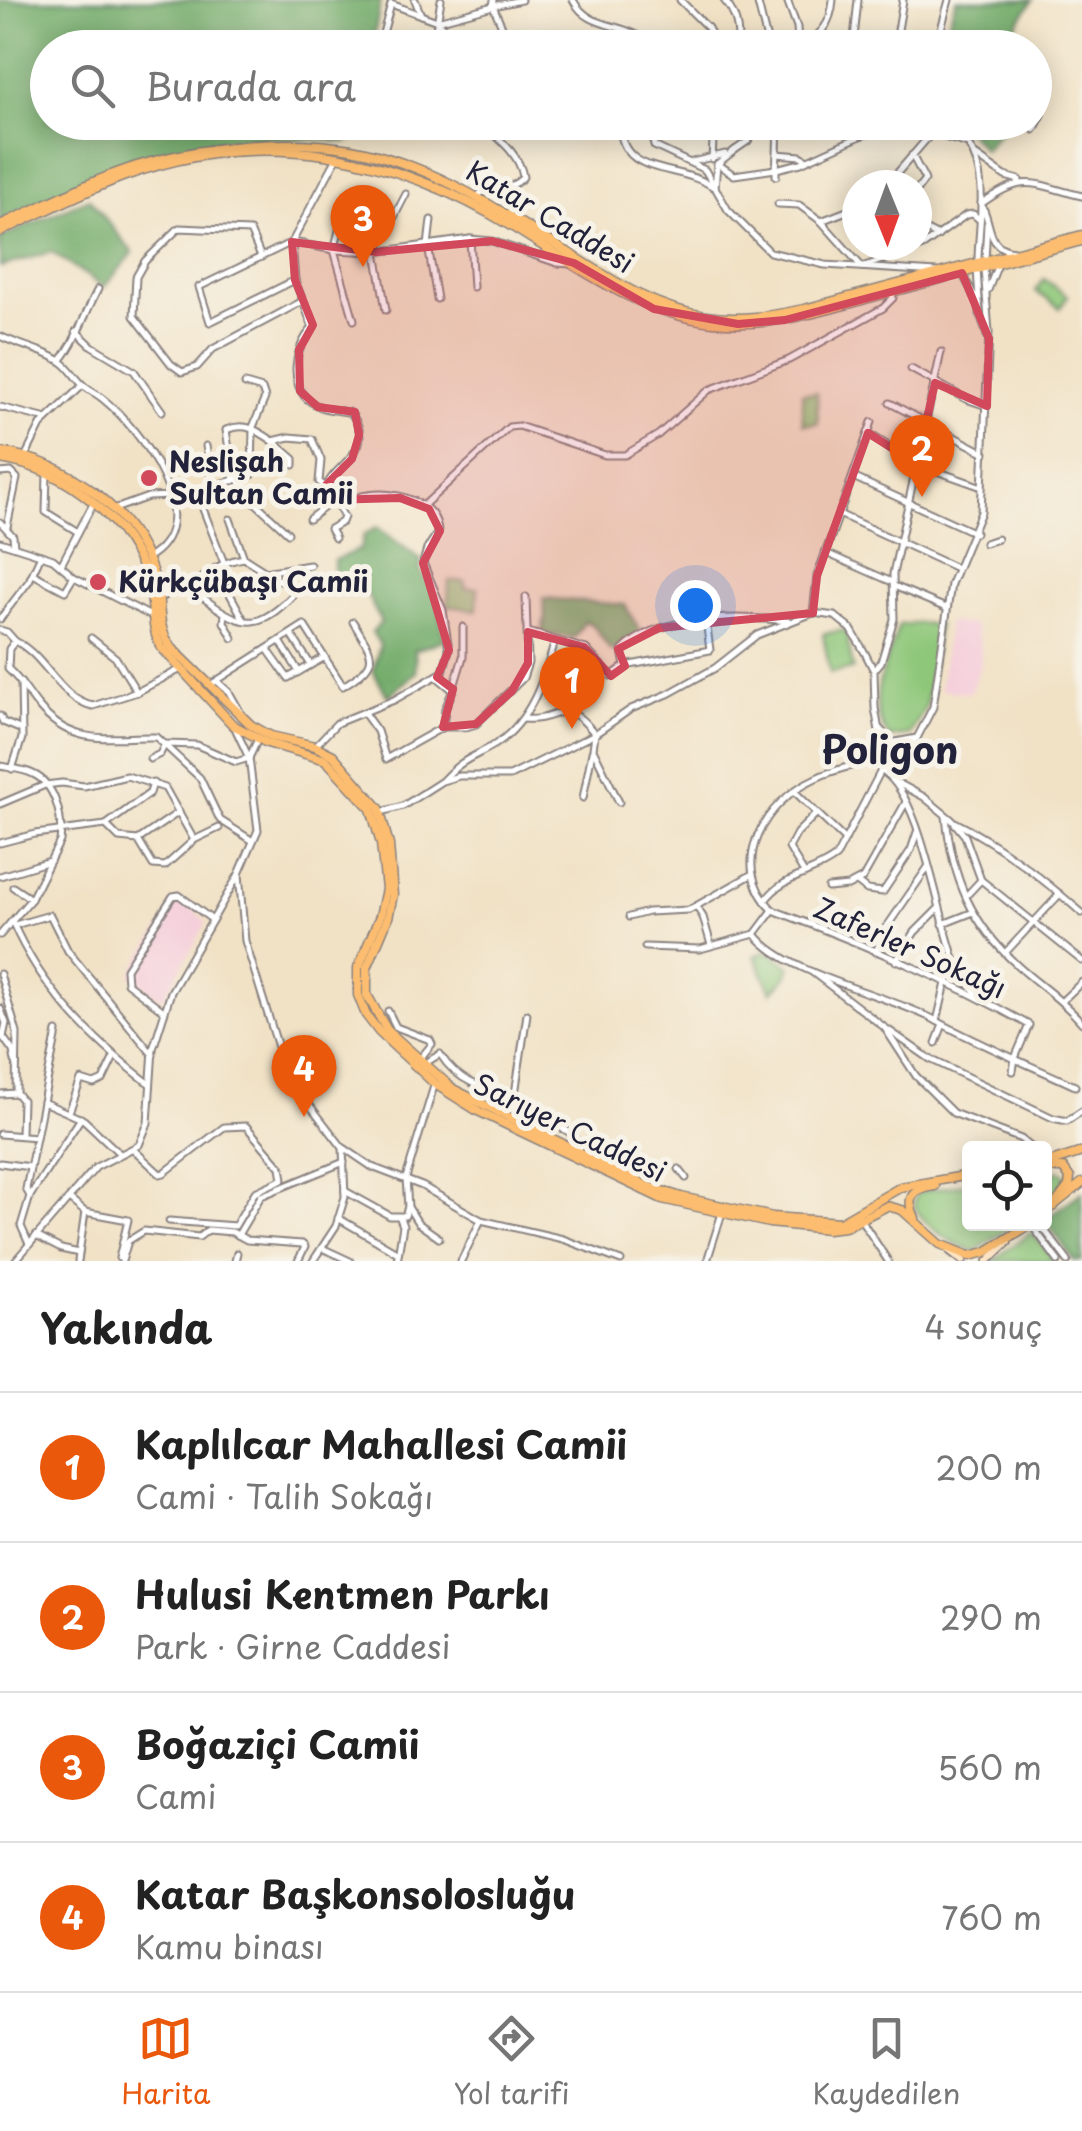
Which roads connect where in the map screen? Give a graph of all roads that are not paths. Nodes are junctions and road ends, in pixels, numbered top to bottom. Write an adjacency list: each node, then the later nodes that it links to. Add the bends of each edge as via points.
1 (415, 0): 14 (street)
2 (441, 0): 15 (street)
3 (521, 0): 13 (street)
4 (573, 0): 20 (street, via 586,17)
5 (680, 0): 21 (street)
6 (724, 0): 22 (street)
7 (757, 0): 23 (street)
8 (787, 0): 24 (street)
9 (832, 0): 25 (street)
10 (858, 0): 26 (street)
11 (903, 0): 27 (street)
12 (949, 0): 28 (street)
13 (494, 3): 15 (street); 19 (street)
14 (421, 15): 15 (street); 16 (street, via 391,4)
15 (437, 20): 17 (street); 18 (street)
16 (384, 30)
17 (436, 30)
18 (442, 30)
19 (504, 30)
20 (629, 30)
21 (709, 30)
22 (738, 30)
23 (764, 30)
24 (797, 30)
25 (824, 30)
26 (855, 30)
27 (898, 30)
28 (941, 30)
29 (500, 140): 55 (street, via 523,171 517,184)
30 (620, 140): 52 (street, via 635,160)
31 (653, 140): 46 (street)
32 (714, 140): 45 (street)
33 (749, 140): 45 (street)
34 (777, 140): 41 (street)
35 (852, 140): 44 (street)
36 (926, 140): 42 (street)
37 (951, 140): 39 (street)
38 (966, 140): 39 (street)
39 (968, 144): 43 (street)
40 (343, 152): 55 (main road, Katar Caddesi); 62 (main road, Katar Caddesi, via 254,147 165,158); 67 (street)
41 (777, 154): 44 (street); 49 (street)
42 (912, 155): 47 (street); 48 (street)
43 (976, 155): 50 (street); 57 (street)
44 (808, 160): 49 (street)
45 (714, 161): 46 (street); 49 (street, via 734,176); 52 (street)
46 (689, 162): 52 (street)
47 (899, 170)
48 (919, 170)
49 (776, 173)
50 (1022, 181): 54 (street); 57 (street)
51 (362, 185): 69 (street)
52 (715, 188): 76 (street, via 770,252)
53 (406, 194): 71 (street)
54 (1082, 196)
55 (478, 201): 73 (main road, Katar Caddesi); 82 (main road, Katar Caddesi, via 624,288 704,316 782,314)
56 (778, 204): 61 (street, via 799,204)
57 (981, 204): 60 (street)
58 (842, 214): 61 (street)
59 (431, 220): 68 (street)
60 (984, 220): 64 (street, via 966,214); 70 (street, via 996,246); 75 (street)
61 (821, 222): 76 (street)
62 (0, 229)
63 (932, 233): 64 (street)
64 (938, 236): 76 (street)
65 (1082, 238): 70 (main road, Katar Caddesi); 74 (main road, Katar Caddesi)
66 (470, 239): 68 (street); 73 (street); 80 (street)
67 (292, 242): 69 (street); 72 (street); 79 (street)
68 (428, 246): 71 (street); 84 (street)
69 (334, 250): 71 (street); 88 (street)
70 (1016, 251): 75 (main road, Katar Caddesi)
71 (376, 252): 87 (street)
72 (262, 257): 79 (street, via 199,287 210,322); 85 (street, via 250,232 179,228 136,278 134,316 182,372)
73 (574, 263): 82 (main road, Katar Caddesi, via 654,309 712,322 785,320)
74 (999, 263): 75 (main road, Katar Caddesi); 83 (street)
75 (981, 264): 77 (main road, Katar Caddesi); 78 (main road, Katar Caddesi); 83 (street); 86 (street)
76 (862, 267): 77 (street)
77 (940, 273): 82 (main road, Katar Caddesi)
78 (962, 273): 82 (main road, Katar Caddesi); 86 (street)
79 (295, 280): 85 (street)
80 (473, 287)
81 (98, 289): 89 (street)
82 (892, 289): 126 (street, via 883,308 789,360 702,395 630,453 605,455 510,427)
83 (986, 298): 91 (street)
84 (437, 299)
85 (303, 301): 119 (street, via 313,328 299,350 300,391 318,407 351,413 359,435 352,459)
86 (979, 304): 91 (street)
87 (386, 310)
88 (354, 320)
89 (76, 330): 93 (street); 101 (street, via 134,371)
90 (0, 336): 93 (street)
91 (989, 339): 99 (street)
92 (941, 352): 96 (street)
93 (61, 360): 97 (street)
94 (912, 369): 96 (street)
95 (245, 384): 105 (street, via 262,389 265,398)
96 (935, 384): 99 (street); 104 (street)
97 (83, 386): 102 (street); 121 (street, via 149,450)
98 (890, 403): 104 (street)
99 (987, 406): 109 (street)
100 (0, 407): 102 (street)
101 (162, 411)
102 (47, 418): 111 (street)
103 (872, 422): 106 (street)
104 (926, 423): 109 (street); 112 (street)
105 (252, 428): 107 (street); 117 (street, via 254,470); 117 (street, via 226,430)
106 (868, 433): 112 (street); 116 (street)
107 (273, 441): 113 (street); 119 (street, via 312,439)
108 (206, 446): 118 (street)
109 (985, 452): 120 (street)
110 (3, 456): 111 (main road, Sarıyer Caddesi); 114 (main road, Sarıyer Caddesi)
111 (26, 457): 128 (main road, Sarıyer Caddesi, via 74,478)
112 (917, 464): 120 (street); 125 (street)
113 (294, 465)
114 (47, 472): 122 (main road, Sarıyer Caddesi); 134 (street, via 46,512)
115 (0, 473): 133 (street, via 17,478)
116 (853, 477): 125 (street); 129 (street)
117 (237, 481): 118 (street); 135 (street)
118 (213, 486): 123 (street)
119 (324, 486): 124 (street)
120 (983, 487): 136 (street)
121 (172, 496): 123 (street); 128 (street)
122 (93, 504): 128 (main road, Sarıyer Caddesi); 134 (street)
123 (173, 504): 146 (street, via 172,528)
124 (334, 504): 126 (street, via 382,494); 131 (street); 137 (street, via 344,517 330,529)
125 (910, 504): 136 (street); 141 (street)
126 (423, 506): 190 (street, via 438,528 424,566 443,610 450,650)
127 (203, 509): 147 (street)
128 (109, 513): 146 (main road, Sarıyer Caddesi)
129 (841, 515): 141 (street); 143 (street)
130 (230, 518): 145 (street)
131 (309, 519)
132 (0, 522): 133 (street)
133 (7, 527): 142 (street)
134 (78, 532): 148 (street)
135 (288, 532)
136 (975, 533): 151 (street)
137 (336, 538)
138 (997, 540): 140 (street)
139 (0, 542): 142 (street)
140 (985, 543)
141 (900, 544): 151 (street); 157 (street)
142 (14, 546): 144 (street)
143 (826, 554): 157 (street); 163 (street)
144 (41, 555): 148 (street); 153 (street)
145 (244, 558): 147 (street); 152 (street)
146 (144, 560): 161 (main road, Sarıyer Caddesi)
147 (224, 564): 150 (street)
148 (61, 565): 155 (street)
149 (310, 565): 152 (street)
150 (216, 567): 154 (street); 158 (street)
151 (956, 568): 162 (street)
152 (267, 571): 156 (street)
153 (33, 574): 155 (street, via 65,591); 165 (street)
154 (221, 576): 158 (street); 169 (street)
155 (74, 577): 166 (street)
156 (280, 581)
157 (894, 584): 162 (street); 188 (street, via 890,638)
158 (193, 590): 161 (street); 164 (street)
159 (292, 596): 169 (street, via 258,622)
160 (526, 597): 173 (street)
161 (155, 599): 166 (main road, Sarıyer Caddesi); 192 (main road, Sarıyer Caddesi, via 164,639)
162 (946, 608): 206 (street, via 933,707)
163 (813, 613): 168 (street); 188 (street, via 835,616 851,629)
164 (225, 614): 169 (street); 176 (street)
165 (0, 618)
166 (153, 618): 186 (main road, Sarıyer Caddesi, via 156,641)
167 (706, 620): 168 (street); 184 (street, via 659,628 628,644 622,651); 184 (street, via 710,650)
168 (792, 621): 205 (street, via 758,634 715,668)
169 (246, 622)
170 (353, 622): 182 (street, via 372,652 368,671 344,686)
171 (463, 627): 193 (street)
172 (0, 630): 177 (street)
173 (528, 632): 179 (street); 202 (street, via 528,663 512,691 476,724)
174 (291, 634): 178 (street); 182 (street, via 304,626); 183 (street)
175 (91, 638): 194 (street, via 116,658)
176 (233, 638)
177 (15, 641): 187 (street); 194 (street, via 82,704)
178 (280, 641): 180 (street); 189 (street)
179 (555, 641): 181 (street); 199 (street, via 542,687)
180 (267, 649): 189 (street, via 288,678); 192 (street)
181 (586, 649): 184 (street, via 609,676); 195 (street)
182 (325, 657): 183 (street)
183 (312, 665): 189 (street)
184 (626, 666)
185 (0, 667): 187 (street)
186 (182, 668): 192 (main road, Sarıyer Caddesi); 194 (street)
187 (8, 669): 191 (street)
188 (874, 670): 203 (street)
189 (299, 672)
190 (437, 677): 193 (street); 196 (street)
191 (20, 680): 204 (street); 209 (street, via 36,705 84,738 156,738)
192 (210, 686): 198 (main road, Sarıyer Caddesi); 200 (main road, Sarıyer Caddesi)
193 (454, 690): 202 (street)
194 (137, 692)
195 (570, 712): 199 (street); 205 (street)
196 (364, 713): 202 (street, via 386,759); 212 (street, via 337,723)
197 (0, 716): 204 (street)
198 (242, 716): 200 (main road); 201 (main road, Sarıyer Caddesi)
199 (522, 719): 221 (street)
200 (233, 725): 207 (main road, Sarıyer Caddesi); 214 (street)
201 (251, 725): 207 (main road); 212 (main road, Sarıyer Caddesi)
202 (443, 726)
203 (879, 728): 208 (street); 210 (street)
204 (22, 730): 219 (street)
205 (594, 734): 211 (street); 221 (street, via 510,776)
206 (917, 738): 208 (street); 213 (street)
207 (258, 739): 212 (main road, Sarıyer Caddesi); 214 (street)
208 (890, 743): 210 (street); 213 (street)
209 (165, 744): 214 (street, via 217,751 236,762); 216 (street); 240 (street, via 200,778 220,820)
210 (882, 748): 215 (street); 217 (street)
211 (593, 749): 226 (street); 227 (street)
212 (314, 750): 231 (main road, Sarıyer Caddesi, via 340,762)
213 (896, 754): 215 (street)
214 (249, 758): 240 (street, via 258,830)
215 (885, 758): 217 (street); 220 (street)
216 (150, 759)
217 (866, 763): 225 (street, via 815,778)
218 (0, 766): 219 (street)
219 (12, 769): 224 (street, via 37,774)
220 (882, 771): 223 (street); 241 (street)
221 (442, 781): 231 (street)
222 (153, 783): 224 (street, via 127,776 84,786); 230 (street); 234 (street, via 150,793)
223 (898, 783): 228 (street); 233 (street)
224 (45, 785): 229 (street); 237 (street, via 56,799)
225 (795, 792): 232 (street); 247 (street, via 770,811 755,837)
226 (583, 798)
227 (618, 802)
228 (906, 802): 236 (street); 250 (street)
229 (0, 804)
230 (179, 812): 238 (street); 239 (street)
231 (378, 814): 295 (main road, Sarıyer Caddesi, via 389,845 393,894 366,985 381,1022); 299 (main road, Sarıyer Caddesi, via 386,890 358,968 358,996 379,1032)
232 (816, 814): 241 (street); 245 (street, via 790,843)
233 (949, 818): 249 (street, via 965,836); 253 (street); 254 (street, via 954,866)
234 (106, 824): 237 (street); 238 (street, via 119,838)
235 (219, 828): 239 (street)
236 (918, 829): 244 (street); 250 (street, via 883,892)
237 (61, 831): 242 (street); 243 (street)
238 (138, 840): 239 (street, via 154,865 166,866)
239 (194, 840)
240 (253, 840): 246 (street)
241 (845, 840): 245 (street, via 824,866)
242 (0, 844)
243 (51, 862): 248 (street); 255 (street)
244 (928, 867): 258 (street); 271 (street)
245 (804, 872): 256 (street)
246 (239, 874): 263 (street); 314 (street, via 246,941 287,1076)
247 (752, 875): 256 (street); 257 (street)
248 (0, 876)
249 (981, 880): 254 (street); 266 (street)
250 (858, 883): 252 (street)
251 (13, 887): 255 (street)
252 (828, 888)
253 (1060, 894): 261 (street); 266 (street)
254 (966, 896): 260 (street)
255 (32, 899): 264 (street)
256 (764, 901): 259 (street)
257 (696, 906): 262 (street); 269 (street)
258 (939, 908): 265 (street); 274 (street)
259 (773, 910): 267 (street); 271 (street, Zaferler Sokağı)
260 (972, 913): 265 (street); 272 (street)
261 (1082, 913)
262 (629, 917)
263 (211, 919): 284 (street); 284 (street, via 173,896 126,968 127,982)
264 (13, 924): 268 (street); 292 (street, via 50,915 68,951); 293 (street, via 46,985)
265 (943, 924): 275 (street)
266 (1034, 924): 272 (street); 273 (street)
267 (755, 934): 269 (street); 276 (street, via 765,947)
268 (0, 936)
269 (711, 946): 270 (street)
270 (645, 947)
271 (876, 952): 274 (street, Zaferler Sokağı)
272 (1005, 953): 281 (street)
273 (1082, 960)
274 (896, 961): 279 (street, Zaferler Sokağı)
275 (956, 966): 279 (street); 280 (street)
276 (806, 967): 287 (street); 288 (street)
277 (0, 974): 296 (street, via 17,1033)
278 (1082, 982): 281 (street)
279 (946, 983): 280 (street, Zaferler Sokağı); 287 (street)
280 (979, 996): 294 (street, Zaferler Sokağı, via 1029,1025)
281 (1063, 1000): 286 (street)
282 (0, 1008): 290 (street)
283 (388, 1010): 295 (street, via 396,1027 430,1040)
284 (164, 1012): 292 (street)
285 (527, 1014): 301 (street, via 515,1094)
286 (1082, 1023)
287 (939, 1024): 291 (street); 294 (street)
288 (884, 1027): 307 (street, via 930,1059 1053,1118 1068,1121); 313 (street, via 934,1098 953,1113)
289 (57, 1032): 304 (street)
290 (2, 1035): 296 (street)
291 (936, 1042)
292 (153, 1055): 298 (street)
293 (114, 1057): 298 (street); 306 (street, via 102,1080 81,1080)
294 (1014, 1058): 297 (street); 300 (street)
295 (421, 1062): 301 (street, via 440,1054 457,1076); 305 (main road, Sarıyer Caddesi)
296 (16, 1064): 302 (street)
297 (1013, 1070)
298 (150, 1084): 315 (street, via 148,1123)
299 (435, 1084): 327 (street); 336 (main road, Sarıyer Caddesi, via 650,1195)
300 (1075, 1086)
301 (492, 1090): 305 (street)
302 (16, 1093): 303 (street); 310 (street, via 22,1100)
303 (0, 1094)
304 (43, 1102): 306 (street); 312 (street)
305 (484, 1107): 311 (main road, Sarıyer Caddesi)
306 (69, 1112): 308 (street)
307 (1082, 1112)
308 (81, 1118): 316 (street); 331 (street)
309 (0, 1134): 310 (street)
310 (21, 1134): 312 (street)
311 (540, 1134): 317 (main road, Sarıyer Caddesi); 317 (street, via 550,1124 566,1129)
312 (36, 1136): 323 (street)
313 (1023, 1141)
314 (343, 1148): 319 (street); 327 (street)
315 (134, 1149): 316 (street); 341 (street, via 160,1174 224,1128 246,1126 281,1167 283,1179 254,1192 235,1226)
316 (119, 1153): 332 (street, via 96,1166)
317 (580, 1154): 325 (main road, Sarıyer Caddesi, via 681,1197 832,1223 901,1188)
318 (1080, 1154): 321 (main road)
319 (344, 1162): 330 (street); 347 (street, via 261,1196)
320 (0, 1163): 323 (street)
321 (1052, 1163)
322 (1052, 1166): 333 (main road, via 1064,1168 1070,1178)
323 (30, 1167): 331 (street)
324 (679, 1169): 328 (street)
325 (962, 1176)
326 (962, 1177): 346 (main road, via 912,1194 910,1208)
327 (406, 1178): 334 (street); 340 (street)
328 (686, 1178)
329 (1082, 1183): 333 (main road)
330 (345, 1191): 337 (street); 338 (street)
331 (30, 1196): 350 (street, via 21,1226)
332 (68, 1198): 335 (street); 348 (street)
333 (1054, 1206)
334 (408, 1207): 338 (street); 349 (street)
335 (85, 1212): 354 (street); 356 (street, via 128,1220)
336 (722, 1213): 339 (main road, Sarıyer Caddesi, via 827,1228); 363 (street)
337 (338, 1218): 352 (street); 353 (street)
338 (400, 1218): 353 (street)
339 (860, 1218): 346 (main road, Sarıyer Caddesi, via 887,1206 902,1210); 364 (street)
340 (481, 1220): 361 (street); 362 (street)
341 (169, 1221)
342 (1019, 1231): 351 (main road, Sarıyer Caddesi, via 976,1256)
343 (1022, 1231): 366 (main road)
344 (1032, 1231): 367 (street)
345 (1045, 1231): 368 (street)
346 (924, 1232): 351 (main road, Sarıyer Caddesi)
347 (238, 1235): 356 (street, via 144,1232 128,1241); 357 (street, via 302,1244)
348 (36, 1236): 350 (street); 354 (street)
349 (439, 1238)
350 (29, 1244): 355 (street)
351 (940, 1244): 365 (main road)
352 (322, 1248): 358 (street); 359 (street)
353 (398, 1253): 360 (street)
354 (78, 1257)
355 (15, 1261)
356 (120, 1261)
357 (298, 1261)
358 (313, 1261)
359 (350, 1261)
360 (397, 1261)
361 (461, 1261)
362 (621, 1261)
363 (707, 1261)
364 (888, 1261)
365 (963, 1261)
366 (988, 1261)
367 (1058, 1261)
368 (1068, 1261)

